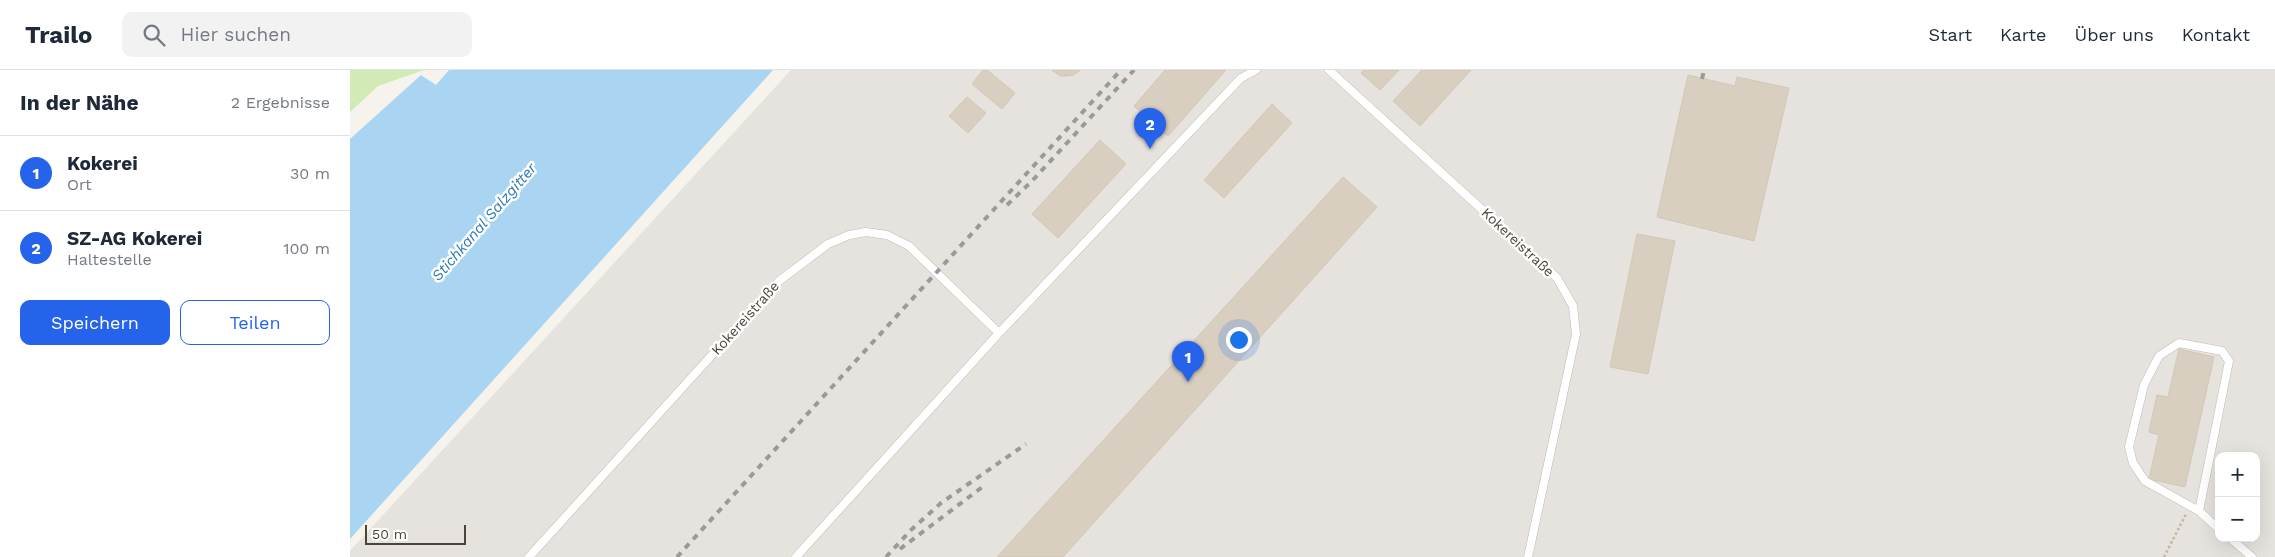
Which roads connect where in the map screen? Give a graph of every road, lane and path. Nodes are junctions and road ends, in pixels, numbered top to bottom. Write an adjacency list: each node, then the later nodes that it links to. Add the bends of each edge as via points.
1 (1256, 70): 3 (lane, via 1241,78)
2 (1332, 71): 10 (lane, Kokereistraße, via 1557,278 1573,306 1576,334)
3 (998, 332): 8 (lane, Kokereistraße, via 910,246 887,235 866,232 849,234 828,244 779,280); 9 (lane)
4 (2189, 507): 5 (lane); 5 (lane, via 2144,481 2133,463 2130,447 2144,385 2159,356 2179,342 2222,351 2229,361); 11 (path)
5 (2198, 511): 6 (lane)
6 (2215, 525)
7 (2235, 542): 12 (lane)
8 (528, 557)
9 (796, 557)
10 (1528, 557)
11 (2164, 557)
12 (2252, 557)

